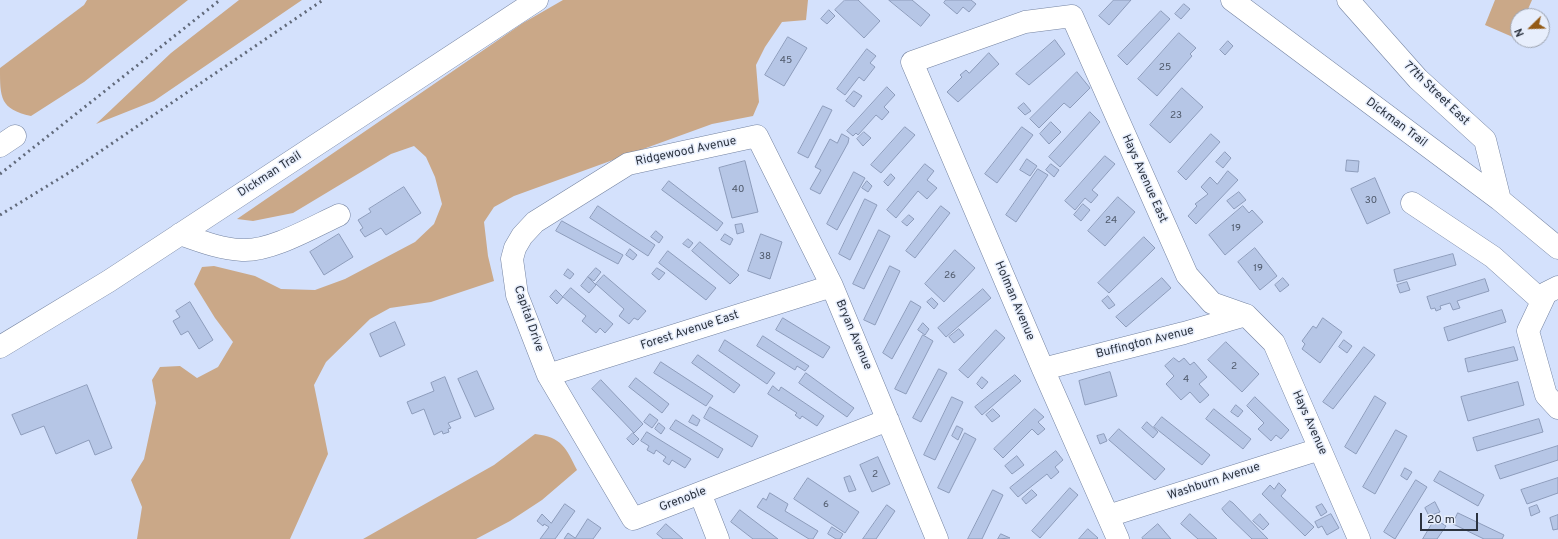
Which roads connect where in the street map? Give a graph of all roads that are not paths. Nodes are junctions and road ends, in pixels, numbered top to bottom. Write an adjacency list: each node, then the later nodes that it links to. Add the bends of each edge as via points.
1 (537, 0): 10 (street, Dickman Trail)
2 (1232, 0): 6 (street, Dickman Trail)
3 (1348, 0): 6 (street, 77th Street East, via 1418,79 1485,140)
4 (1072, 16): 15 (street, Hays Avenue East, via 1187,275 1212,303); 17 (street, Holman Avenue, via 1025,22 912,62)
5 (757, 136): 9 (street, Ridgewood Avenue, via 628,164); 12 (street, Bryan Avenue)
6 (1500, 200): 11 (street, Dickman Trail)
7 (1412, 203): 14 (street, via 1493,256)
8 (339, 215): 10 (street, via 272,245 244,250 213,246)
9 (535, 222): 18 (street, Capital Drive, via 522,236 512,259 517,295)
10 (180, 234): 16 (street, Dickman Trail)
11 (1558, 248)
12 (832, 286): 18 (street, Forest Avenue East); 20 (street, Bryan Avenue)
13 (1558, 287): 14 (street, via 1546,294)
14 (1542, 301): 19 (street, via 1528,331 1546,395)
15 (1246, 314): 17 (street, Buffington Avenue, via 1184,333); 21 (street, Hays Avenue, via 1274,343)
16 (0, 347)
17 (1043, 369): 23 (street, Holman Avenue)
18 (548, 376): 22 (street, Grenoble, via 633,519)
19 (1558, 408)
20 (888, 420): 22 (street, Grenoble); 25 (street, Bryan Avenue)
21 (1320, 449): 23 (street, Washburn Avenue); 27 (street, Hays Avenue)
22 (700, 493): 24 (street)
23 (1108, 516): 26 (street, Holman Avenue)
24 (718, 539)
25 (937, 539)
26 (1118, 539)
27 (1359, 539)

